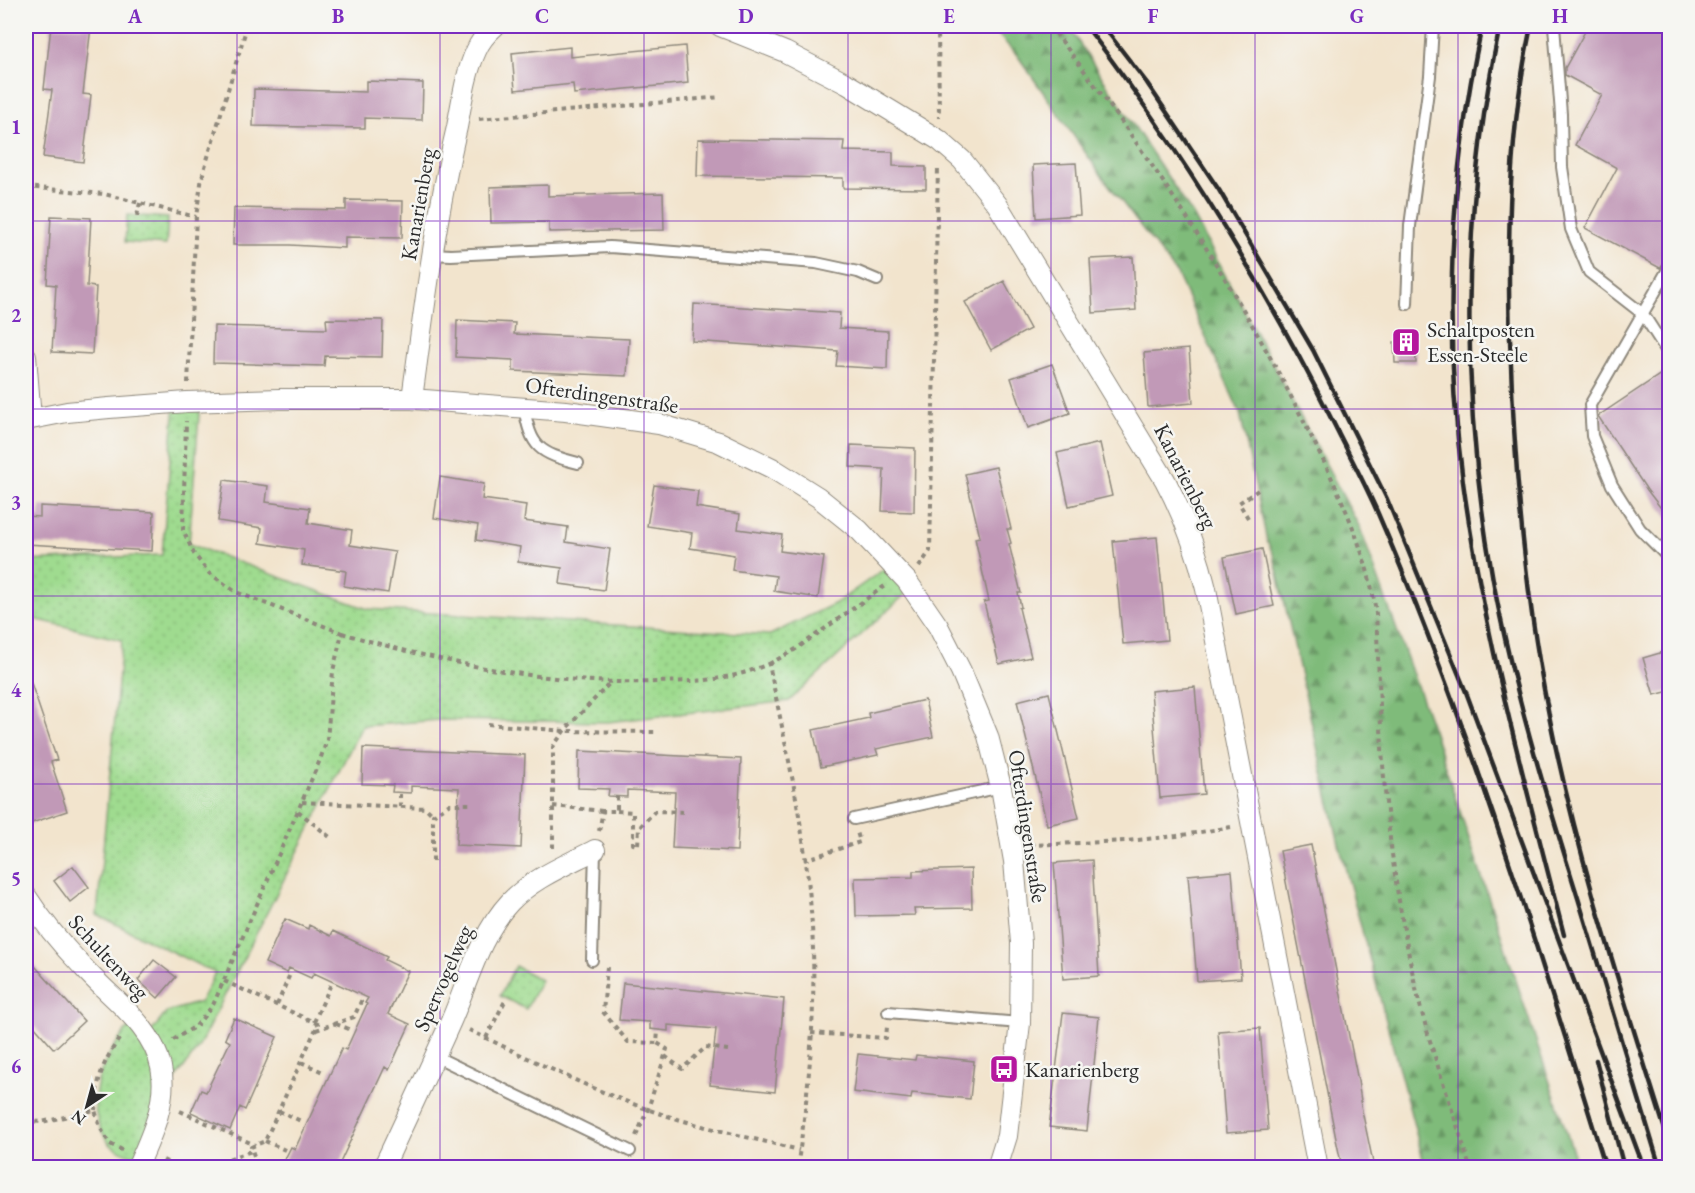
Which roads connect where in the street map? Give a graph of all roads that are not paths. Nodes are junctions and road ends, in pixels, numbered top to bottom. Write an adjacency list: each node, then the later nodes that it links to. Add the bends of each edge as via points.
1 (495, 26): 5 (street, Kanarienberg, via 476,51)
2 (720, 26): 29 (street, Kanarienberg, via 847,84 939,140 962,160 997,204 1182,511 1206,590)
3 (1433, 26): 8 (lane, via 1410,226)
4 (1554, 26): 9 (lane, via 1562,114 1562,167 1571,229 1589,272)
5 (433, 254): 7 (lane, via 610,247 816,263); 12 (street, Kanarienberg)
6 (1670, 266): 9 (lane)
7 (877, 280)
8 (1407, 304)
9 (1643, 314): 11 (lane); 16 (lane, via 1590,405 1592,436 1612,485 1640,529)
10 (26, 356): 14 (street)
11 (1670, 356)
12 (412, 399): 13 (street, Ofterdingenstraße); 14 (street, Ofterdingenstraße, via 187,402)
13 (524, 407): 15 (lane, via 529,433 538,447 554,457); 17 (street, Ofterdingenstraße, via 659,424 719,442 772,468 818,497 859,530 904,578 938,626 988,736)
14 (28, 420)
15 (578, 463)
16 (1670, 555)
17 (1001, 787): 18 (lane); 23 (street, Ofterdingenstraße, via 1021,943)
18 (854, 819)
19 (595, 849): 21 (lane); 24 (street, Spervogelweg, via 528,885 497,917)
20 (26, 896): 26 (street, Schultenweg, via 83,968 135,1019 153,1043 162,1075 161,1102)
21 (592, 960)
22 (888, 1012): 23 (lane)
23 (1020, 1023): 28 (street, Ofterdingenstraße, via 1007,1136)
24 (435, 1056): 25 (lane); 27 (street, Spervogelweg)
25 (630, 1151)
26 (139, 1164)
27 (383, 1167)
28 (997, 1167)
29 (1318, 1167)

